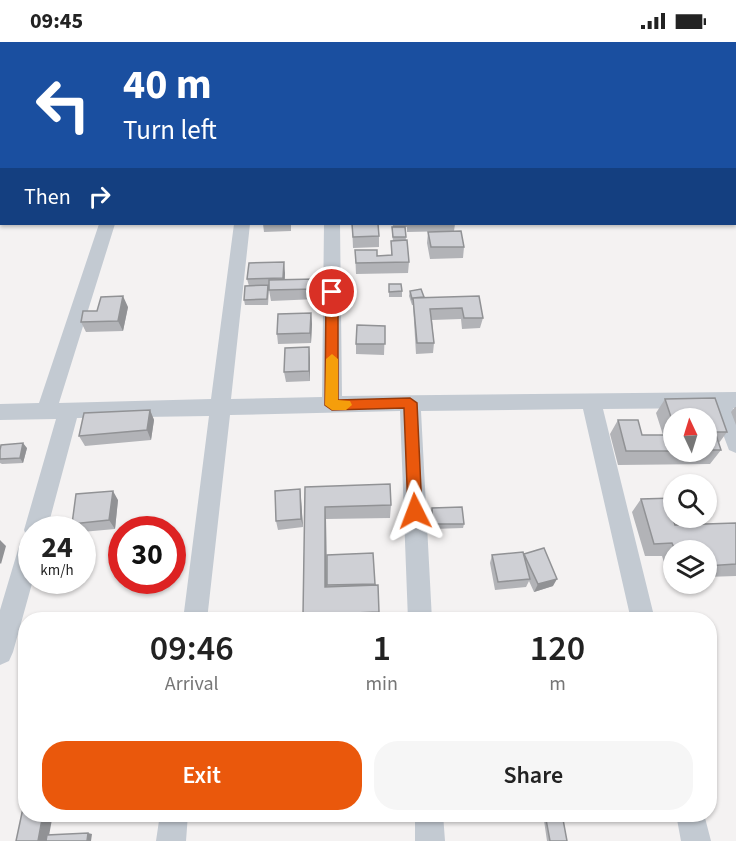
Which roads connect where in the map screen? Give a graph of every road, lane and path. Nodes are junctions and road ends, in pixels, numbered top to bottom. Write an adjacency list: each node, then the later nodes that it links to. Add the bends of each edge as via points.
1 (107, 225): 9 (street)
2 (242, 225): 8 (street)
3 (332, 225): 7 (street)
4 (728, 400): 5 (street); 12 (street)
5 (591, 401): 6 (street); 17 (street)
6 (410, 403): 7 (street); 16 (street)
7 (332, 405): 8 (street)
8 (219, 408): 10 (street); 15 (street)
9 (46, 411): 10 (street); 11 (street)
10 (69, 411): 13 (street)
11 (0, 412)
12 (736, 444)
13 (39, 516)
14 (18, 591): 18 (street)
15 (196, 612)
16 (420, 612)
17 (641, 612)
18 (0, 652)
19 (173, 822): 22 (street)
20 (429, 822): 23 (street)
21 (692, 822): 24 (street)
22 (171, 841)
23 (430, 841)
24 (696, 841)

